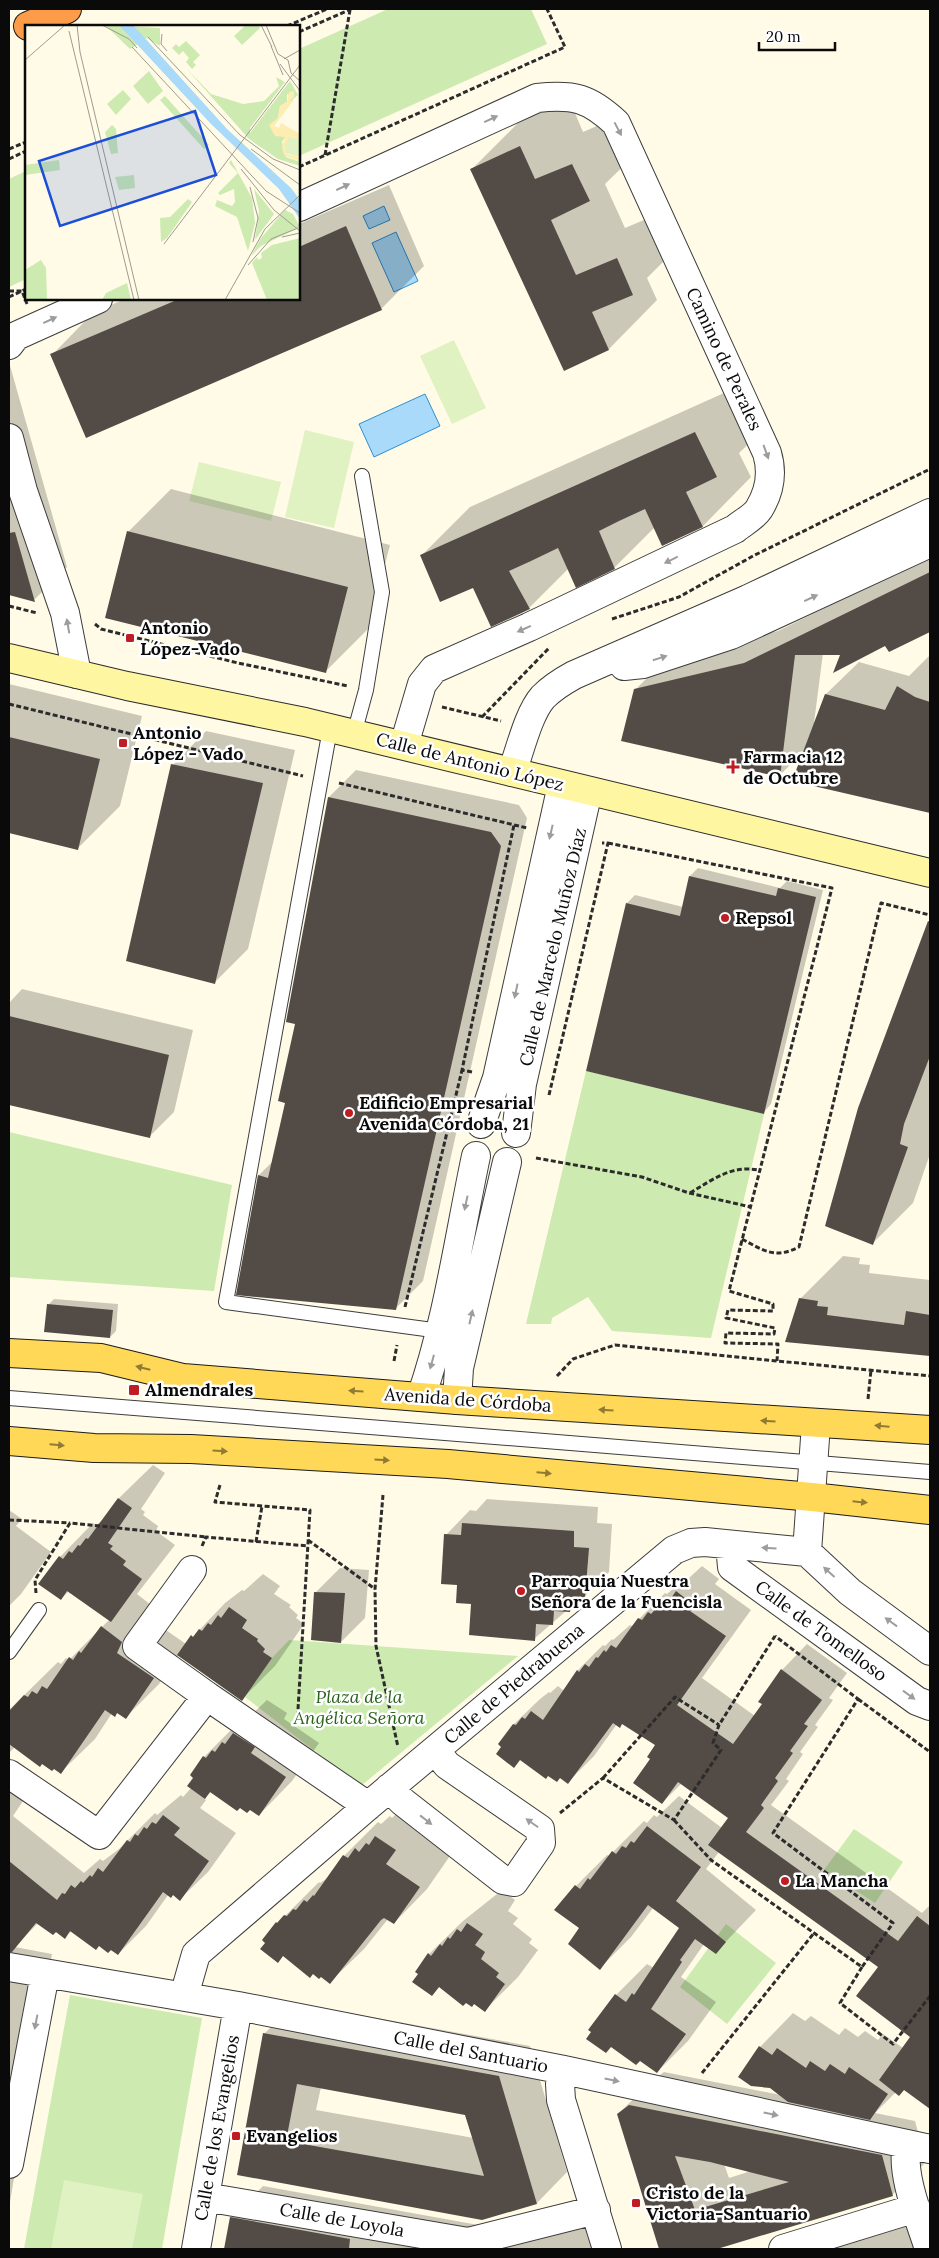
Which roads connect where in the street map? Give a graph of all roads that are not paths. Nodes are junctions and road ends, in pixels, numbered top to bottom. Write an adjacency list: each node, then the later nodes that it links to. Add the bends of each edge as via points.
1 (67, 9): 2 (highway)
2 (31, 25)
3 (25, 28): 4 (highway)
4 (9, 35)
5 (300, 207): 16 (street, Camino de Perales, one-way to 16, via 537,98 582,98 616,124 768,452 772,468 769,486 758,510 734,529 434,669 422,684)
6 (96, 300): 7 (street, one-way to 6, via 16,336)
7 (9, 345)
8 (9, 438): 14 (street, one-way to 8, via 66,613 23,490)
9 (362, 476): 15 (lane, via 382,592 366,690)
10 (930, 513): 13 (street, via 748,599)
11 (930, 543): 13 (street, one-way to 11, via 643,664 731,635)
12 (9, 658): 14 (street, Calle de Antonio López)
13 (595, 666): 17 (street, via 557,684 542,699 527,728)
14 (77, 674): 15 (street, Calle de Antonio López)
15 (342, 731): 16 (street, Calle de Antonio López); 25 (lane, via 321,778 226,1302)
16 (404, 746): 17 (street, Calle de Antonio López)
17 (512, 772): 18 (street, Calle de Antonio López)
18 (562, 785): 19 (street, Calle de Antonio López); 21 (street, Calle de Marcelo Muñoz Díaz, one-way to 21, via 497,1078)
19 (588, 791): 20 (street, Calle de Antonio López); 22 (street, Calle de Marcelo Muñoz Díaz, via 522,1084)
20 (930, 873)
21 (481, 1124): 22 (street, via 500,1120); 23 (street, Calle de Marcelo Muñoz Díaz, via 472,1142)
22 (516, 1133): 24 (street, Calle de Marcelo Muñoz Díaz, via 516,1152)
23 (476, 1156): 24 (street, via 487,1164); 25 (street, Calle de Marcelo Muñoz Díaz, one-way to 25)
24 (507, 1162): 29 (street, Calle de Marcelo Muñoz Díaz, one-way to 24, via 459,1368)
25 (440, 1331): 27 (street, Calle de Marcelo Muñoz Díaz, one-way to 27)
26 (9, 1353): 27 (main road, Avenida de Córdoba, one-way to 26, via 183,1378 102,1358)
27 (421, 1397): 29 (main road, Avenida de Córdoba)
28 (9, 1398): 33 (lane, Avenida de Córdoba)
29 (457, 1400): 30 (main road, Avenida de Córdoba, one-way to 29)
30 (816, 1424): 31 (main road, Avenida de Córdoba, one-way to 30); 33 (street)
31 (930, 1430)
32 (9, 1441): 35 (main road, one-way to 35, via 94,1448 191,1449 448,1464)
33 (815, 1463): 34 (lane, Avenida de Córdoba); 35 (street)
34 (930, 1472)
35 (812, 1496): 36 (main road, one-way to 36); 38 (street)
36 (930, 1510)
37 (730, 1545): 38 (street, Calle de Piedrabuena, one-way to 37); 44 (street, Calle de Tomelloso, one-way to 44, via 732,1567 917,1701); 45 (street, Calle de Piedrabuena, via 691,1543 674,1550)
38 (807, 1552): 41 (street, one-way to 38, via 850,1592)
39 (192, 1570): 43 (street, via 136,1646)
40 (39, 1610): 42 (lane)
41 (930, 1650)
42 (9, 1652)
43 (207, 1696): 46 (street, via 99,1836); 48 (street)
44 (930, 1706)
45 (435, 1750): 47 (street, Calle de Piedrabuena); 47 (street, Calle de Piedrabuena, one-way to 45, via 503,1880 514,1882 541,1843 540,1829 447,1765)
46 (9, 1774)
47 (389, 1788): 48 (street, Calle de Piedrabuena)
48 (368, 1806): 51 (street, Calle de Piedrabuena, via 196,1954)
49 (9, 1967): 50 (street, Calle del Santuario)
50 (45, 1974): 51 (street, Calle del Santuario); 55 (street, one-way to 55)
51 (184, 1996): 52 (street, Calle del Santuario)
52 (238, 2006): 53 (street, Calle del Santuario); 56 (street, Calle de los Evangelios)
53 (564, 2070): 54 (street, Calle del Santuario, one-way to 54); 58 (street, via 560,2084 562,2100)
54 (919, 2147): 57 (street, via 904,2157)
55 (9, 2156)
56 (205, 2197): 58 (street, Calle de Loyola, via 468,2242); 59 (street, Calle de los Evangelios)
57 (916, 2208): 61 (street); 62 (street)
58 (596, 2210): 60 (street)
59 (196, 2249)
60 (607, 2249)
61 (782, 2249)
62 (929, 2249)

